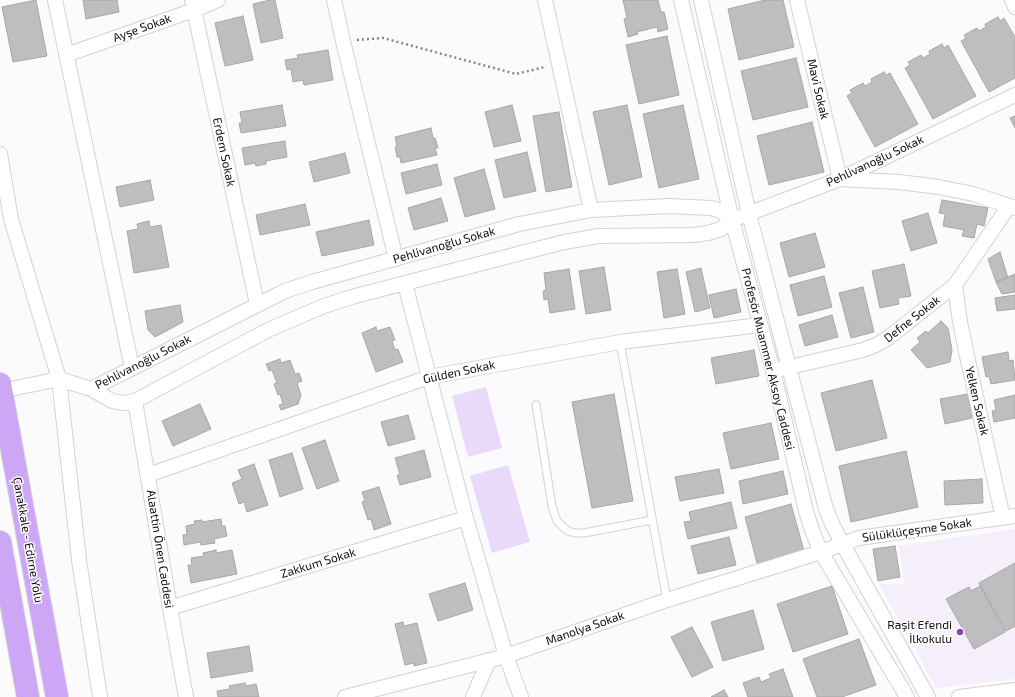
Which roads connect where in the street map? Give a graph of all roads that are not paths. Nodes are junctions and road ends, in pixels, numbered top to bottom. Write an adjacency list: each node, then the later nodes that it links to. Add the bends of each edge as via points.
1 (55, 0): 11 (street)
2 (218, 0): 9 (street, Ayşe Sokak)
3 (334, 0): 19 (street)
4 (545, 0): 16 (street)
5 (681, 0): 18 (street, Profesör Muammer Aksoy Caddesi)
6 (701, 0): 17 (street, Profesör Muammer Aksoy Caddesi)
7 (797, 0): 14 (street, Mavi Sokak)
8 (1012, 0): 10 (street)
9 (193, 5): 11 (street, Ayşe Sokak); 22 (street, Erdem Sokak)
10 (1015, 7)
11 (66, 56): 26 (street)
12 (1015, 95): 14 (street, Pehlivanoğlu Sokak)
13 (0, 154): 29 (street, via 11,219)
14 (840, 179): 15 (street, via 940,187 973,194); 17 (street, Pehlivanoğlu Sokak)
15 (1012, 207): 21 (street, Defne Sokak)
16 (591, 210): 18 (street, Pehlivanoğlu Sokak, via 638,206 700,207 721,211); 19 (street, Pehlivanoğlu Sokak, via 519,224)
17 (749, 214): 18 (street, Pehlivanoğlu Sokak); 25 (street, Profesör Muammer Aksoy Caddesi)
18 (732, 220): 20 (street, Pehlivanoğlu Sokak, via 721,229 694,235 599,236 564,242); 23 (street, Profesör Muammer Aksoy Caddesi)
19 (396, 259): 22 (street, Pehlivanoğlu Sokak, via 312,282)
20 (405, 284): 28 (street); 32 (street, Pehlivanoğlu Sokak, via 354,296 295,317)
21 (955, 284): 25 (street, Defne Sokak, via 898,331 876,345); 35 (street, Yelken Sokak, via 966,350)
22 (257, 304): 26 (street, Pehlivanoğlu Sokak)
23 (760, 325): 24 (street, Gülden Sokak); 27 (street, Profesör Muammer Aksoy Caddesi)
24 (620, 342): 28 (street, Gülden Sokak); 37 (lane)
25 (789, 367): 27 (street, Defne Sokak); 39 (street, Profesör Muammer Aksoy Caddesi, via 821,490 833,526)
26 (132, 368): 31 (street, Pehlivanoğlu Sokak)
27 (773, 371): 40 (street, Profesör Muammer Aksoy Caddesi, via 806,511)
28 (429, 377): 34 (street, Gülden Sokak); 36 (street)
29 (59, 379): 30 (street); 31 (street); 48 (street, via 79,560)
30 (6, 386): 47 (highway, Çanakkale - Edirne Yolu)
31 (90, 389): 32 (street, Pehlivanoğlu Sokak, via 112,401)
32 (136, 401): 34 (street, Alaattin Önen Caddesi)
33 (536, 405): 37 (lane, via 552,506 557,521 562,526 575,533)
34 (148, 475): 42 (street, Alaattin Önen Caddesi)
35 (1009, 517): 39 (street, Sülüklüçeşme Sokak, via 859,538)
36 (466, 518): 42 (street, Zakkum Sokak); 43 (street)
37 (652, 520): 41 (lane)
38 (0, 542): 46 (highway)
39 (842, 543): 40 (street, Sülüklüçeşme Sokak); 54 (street, Profesör Muammer Aksoy Caddesi)
40 (821, 552): 41 (street, Manolya Sokak); 53 (street, Profesör Muammer Aksoy Caddesi)
41 (667, 600): 43 (street, Manolya Sokak)
42 (170, 608): 49 (street, Alaattin Önen Caddesi)
43 (506, 656): 44 (street, Manolya Sokak); 52 (street)
44 (489, 660): 50 (street, Manolya Sokak); 51 (street)
45 (1015, 690): 55 (street)
46 (28, 697)
47 (57, 697)
48 (100, 697)
49 (186, 697)
50 (345, 697)
51 (473, 697)
52 (521, 697)
53 (907, 697)
54 (928, 697)
55 (959, 697)

